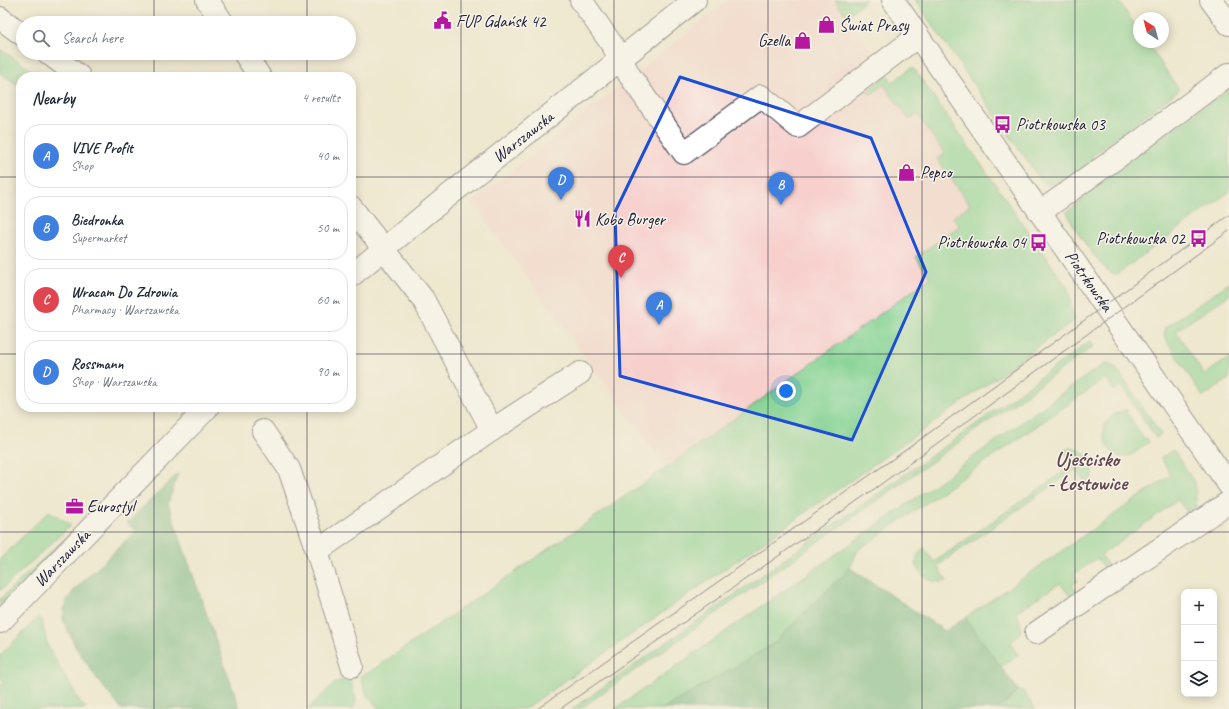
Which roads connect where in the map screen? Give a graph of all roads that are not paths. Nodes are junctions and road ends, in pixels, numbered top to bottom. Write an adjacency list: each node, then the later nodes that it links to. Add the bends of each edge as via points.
1 (207, 0): 6 (street)
2 (581, 0): 13 (street)
3 (695, 0): 13 (street, Warszawska)
4 (893, 0): 10 (street, Piotrkowska)
5 (1211, 0): 8 (street)
6 (218, 16)
7 (0, 18): 9 (street)
8 (1229, 24)
9 (16, 30)
10 (918, 36): 13 (street, via 798,127 761,96 684,153); 17 (street, Piotrkowska)
11 (57, 60): 14 (street)
12 (249, 60): 15 (street)
13 (621, 60): 19 (street, Warszawska, via 471,177)
14 (74, 72)
15 (257, 72)
16 (1229, 74): 17 (street)
17 (1040, 212): 25 (street, Piotrkowska)
18 (356, 213): 19 (street)
19 (384, 249): 20 (street, Warszawska); 23 (street, via 423,299)
20 (356, 272)
21 (580, 373): 23 (street)
22 (203, 412): 28 (street, Warszawska)
23 (492, 430): 27 (street)
24 (264, 431): 27 (street, via 289,469)
25 (1229, 485)
26 (1229, 502): 29 (street)
27 (317, 551): 30 (street)
28 (0, 622)
29 (1036, 633)
30 (352, 666)

